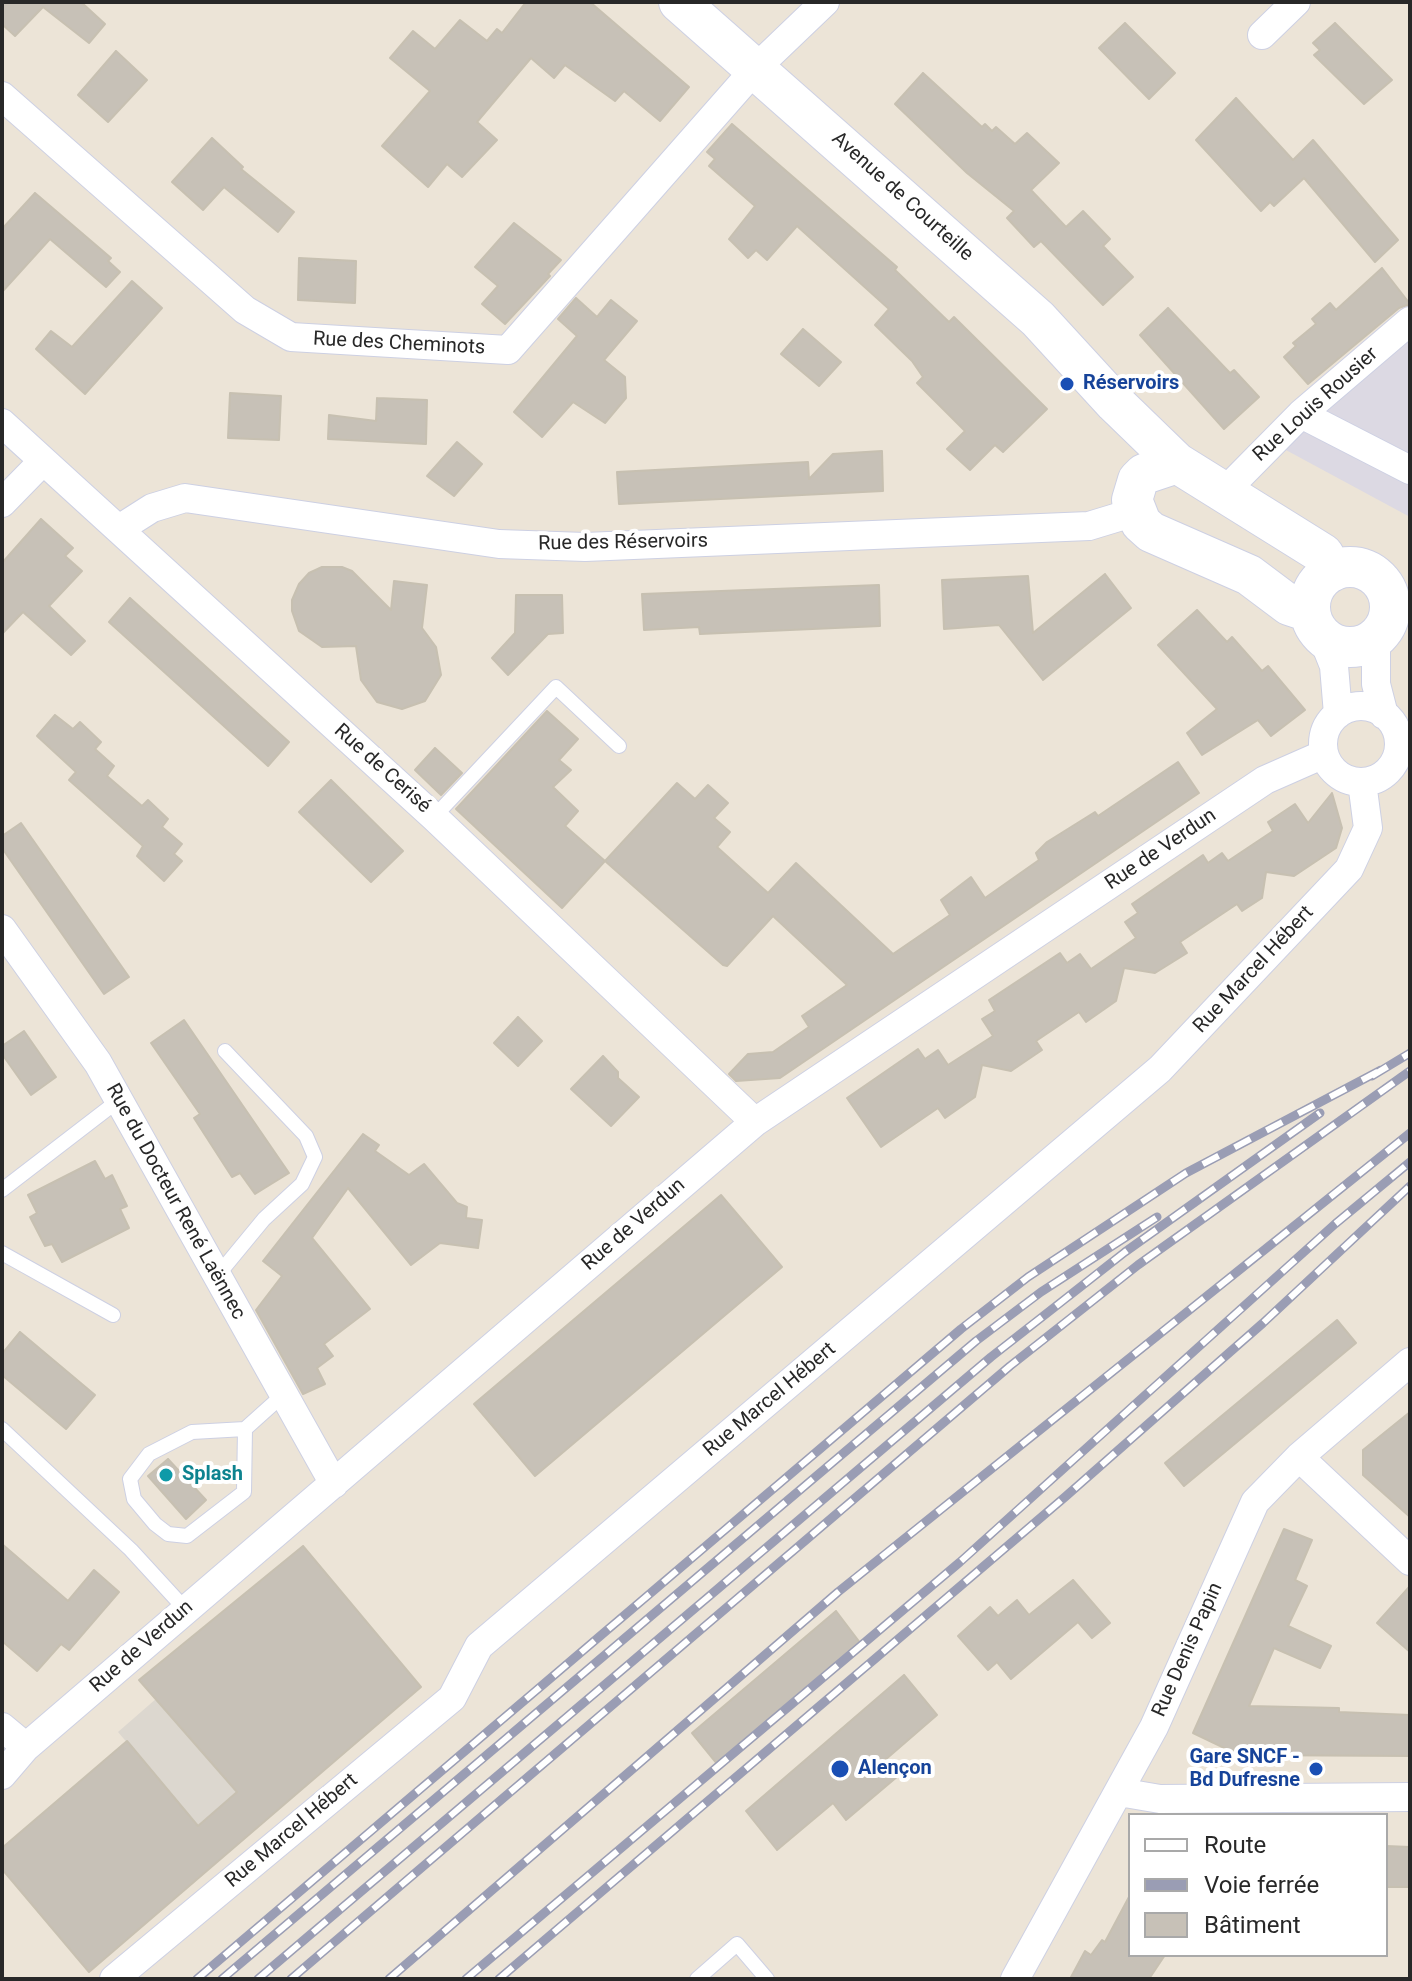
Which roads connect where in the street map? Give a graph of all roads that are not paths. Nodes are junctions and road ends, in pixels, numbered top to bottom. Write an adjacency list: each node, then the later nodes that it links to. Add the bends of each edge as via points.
1 (679, 2): 5 (street, Avenue de Courteille)
2 (825, 2): 5 (street)
3 (1296, 2): 4 (street)
4 (1262, 35)
5 (757, 67): 6 (street, Rue des Cheminots, via 508,350 291,337 245,310); 8 (street, Avenue de Courteille, via 1038,319)
6 (2, 96)
7 (1410, 321): 9 (street, Rue Louis Rousier)
8 (1115, 403): 12 (street, Avenue de Courteille); 15 (street, Avenue de Courteille)
9 (1301, 414): 13 (street); 14 (street, Rue Louis Rousier)
10 (2, 423): 11 (street, Rue de Cerisé)
11 (43, 461): 16 (street); 17 (street, Rue de Cerisé)
12 (1177, 463): 14 (street, Avenue de Courteille); 15 (street, via 1144,474)
13 (1410, 470)
14 (1224, 492): 18 (street, Avenue de Courteille, via 1323,554)
15 (1136, 496): 17 (street, Rue des Réservoirs, via 1089,526 585,547 499,544 185,498 152,508); 20 (street, via 1151,532 1249,575)
16 (2, 503)
17 (119, 529): 27 (street, Rue de Cerisé)
18 (1333, 571): 19 (street, via 1364,569); 20 (street, via 1312,593)
19 (1399, 594): 21 (street)
20 (1316, 624): 21 (street, via 1348,647); 22 (street, via 1334,666)
21 (1376, 637): 23 (street, via 1376,684)
22 (1338, 714): 23 (street, via 1356,706); 25 (street, via 1325,731)
23 (1384, 715): 26 (street, via 1396,733 1397,754 1384,774)
24 (619, 746): 27 (lane, via 556,687)
25 (1324, 754): 26 (street, via 1338,775); 31 (street, Rue de Verdun, via 1265,780)
26 (1362, 782): 49 (street, Rue Marcel Hébert, via 1368,828 1349,869 1160,1069 483,1643 452,1698)
27 (434, 817): 31 (street, Rue de Cerisé)
28 (2, 929): 30 (street, Rue du Docteur René Laënnec)
29 (225, 1051): 34 (lane, via 306,1136 315,1157 302,1184 264,1219)
30 (119, 1100): 32 (lane); 34 (street, Rue du Docteur René Laënnec)
31 (755, 1122): 41 (street, Rue de Verdun)
32 (2, 1190)
33 (2, 1253): 35 (lane)
34 (217, 1276): 37 (street, Rue du Docteur René Laënnec)
35 (113, 1315)
36 (1410, 1362): 40 (street, Rue Denis Papin)
37 (284, 1394): 39 (lane); 41 (street, Rue du Docteur René Laënnec)
38 (2, 1429): 43 (lane, via 131,1550)
39 (245, 1429): 39 (lane, via 244,1492 187,1536 168,1534 134,1499 130,1479 149,1454 192,1432)
40 (1299, 1457): 42 (street); 47 (street, Rue Denis Papin, via 1248,1513 1154,1727)
41 (334, 1484): 43 (street, Rue de Verdun)
42 (1410, 1561)
43 (186, 1610): 45 (street, Rue de Verdun)
44 (2, 1727): 45 (street)
45 (26, 1747): 46 (street, Rue de Verdun)
46 (2, 1775)
47 (1119, 1792): 48 (street, via 1160,1799); 52 (street, Rue Denis Papin)
48 (1410, 1797)
49 (114, 1979)
50 (697, 1979): 51 (lane, via 737,1944)
51 (767, 1979)
52 (1015, 1979)

